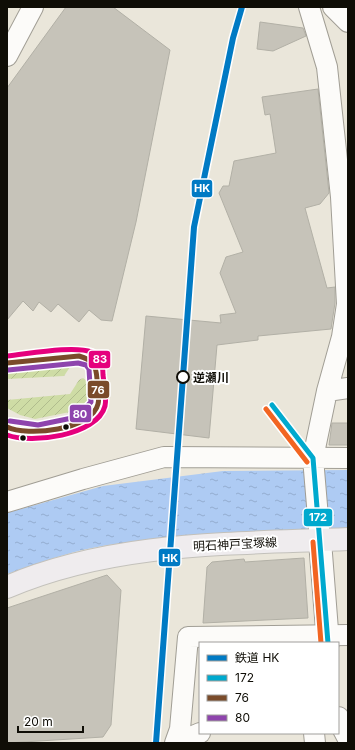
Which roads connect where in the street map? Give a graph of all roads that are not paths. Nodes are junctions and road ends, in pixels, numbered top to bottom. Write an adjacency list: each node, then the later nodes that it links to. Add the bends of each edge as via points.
1 (33, 7): 5 (street)
2 (309, 7): 6 (street, via 328,67 341,197)
3 (333, 7): 4 (street)
4 (348, 22)
5 (7, 56)
6 (347, 304): 8 (street, via 342,337)
7 (348, 388): 8 (street)
8 (327, 391): 10 (street)
9 (348, 458): 10 (street)
10 (313, 464): 11 (street, via 164,457 83,478); 12 (street)
11 (7, 502)
12 (320, 536): 13 (main road, 明石神戸宝塚線); 14 (main road, 明石神戸宝塚線, via 180,547 114,556 63,568); 15 (street)
13 (348, 539)
14 (7, 586)
15 (334, 638): 19 (street, via 188,637 180,729)
16 (339, 720): 18 (street)
17 (199, 733): 19 (street)
18 (348, 737)
19 (176, 743)

